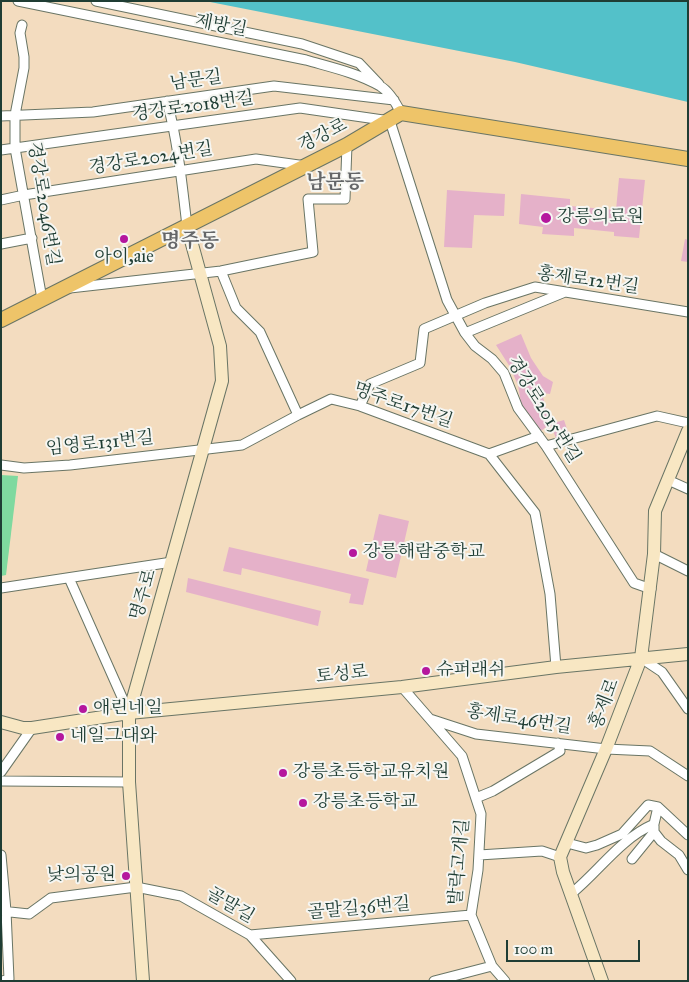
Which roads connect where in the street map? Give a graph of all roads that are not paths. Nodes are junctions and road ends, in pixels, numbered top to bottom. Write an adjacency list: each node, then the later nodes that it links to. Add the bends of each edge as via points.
1 (18, 1): 4 (street, 제방길, via 306,60)
2 (96, 1): 4 (street, via 302,44 360,63)
3 (22, 25): 8 (street, 경강로2046번길, via 24,68)
4 (381, 86): 5 (street, 제방길)
5 (394, 100): 6 (street, 남문길, via 274,86); 7 (street, 제방길)
6 (167, 101): 8 (street, 남문길, via 92,112); 11 (street)
7 (401, 113): 10 (main road, 경강로); 15 (main road)
8 (15, 115): 9 (street, 남문길); 13 (street, 경강로2046번길)
9 (1, 116)
10 (390, 121): 11 (street, 경강로2018번길, via 300,108); 12 (main road, 경강로); 29 (street, 경강로2015번길, via 447,300)
11 (174, 126): 13 (street, 경강로2018번길); 17 (street)
12 (346, 145): 16 (main road, 경강로); 23 (street, via 344,199 308,199 313,252)
13 (15, 148): 14 (street, 경강로2018번길); 18 (street, 경강로2046번길)
14 (1, 150)
15 (688, 159)
16 (306, 166): 17 (street, 경강로2024번길, via 256,159); 20 (main road, 경강로)
17 (181, 171): 18 (street, 경강로2024번길); 20 (street)
18 (24, 195): 19 (street, 경강로2024번길); 21 (street, 경강로2046번길)
19 (1, 200)
20 (187, 226): 24 (street, 명주로); 25 (main road, 경강로)
21 (32, 238): 22 (street); 27 (street, 경강로2046번길)
22 (1, 244)
23 (221, 271): 24 (street); 33 (street, via 236,308 260,332)
24 (200, 273): 25 (street); 38 (street, 명주로, via 220,346 222,381)
25 (64, 289): 27 (main road, 경강로)
26 (565, 292): 28 (street, 홍제로12번길); 29 (street, 홍제로12번길, via 535,287); 31 (street)
27 (42, 299): 30 (main road, 경강로)
28 (688, 312)
29 (455, 316): 31 (street, 경강로2015번길); 32 (street, 홍제로12번길, via 424,329 420,363 370,384)
30 (1, 320)
31 (465, 333): 36 (street, 경강로2015번길, via 504,373 518,408)
32 (360, 406): 33 (street, 명주로17번길, via 330,399); 39 (street, 명주로17번길)
33 (298, 415): 38 (street, 명주로17번길, via 242,445)
34 (688, 423): 37 (street, via 657,416)
35 (688, 431): 41 (street, 홍제로)
36 (539, 436): 37 (street, 경강로2015번길); 39 (street)
37 (546, 446): 48 (street, 경강로2015번길, via 634,583)
38 (203, 450): 40 (street, 임영로131번길, via 70,465 24,468); 44 (street, 명주로)
39 (489, 454): 51 (street, via 535,514 550,594)
40 (1, 465)
41 (668, 480): 42 (street); 43 (street, 홍제로, via 655,511)
42 (688, 489)
43 (654, 554): 45 (street); 48 (street, 홍제로)
44 (172, 562): 46 (street); 54 (street, 명주로)
45 (688, 571)
46 (69, 578): 47 (street); 54 (street)
47 (1, 588)
48 (651, 589): 50 (street, 홍제로)
49 (688, 654): 50 (street, 토성로)
50 (641, 658): 51 (street, 토성로); 53 (street, via 662,672); 59 (street, 홍제로)
51 (556, 667): 52 (street, 토성로)
52 (402, 687): 54 (street, 토성로); 55 (street, 발락고개길)
53 (688, 709)
54 (129, 713): 57 (street, 토성로); 63 (street, 명주로)
55 (428, 718): 58 (street, 홍제로46번길, via 476,734); 64 (street, 발락고개길, via 462,756)
56 (1, 722): 57 (street, 토성로)
57 (32, 728): 60 (street)
58 (558, 743): 59 (street, 홍제로46번길); 64 (street, 발락고개길, via 560,751)
59 (606, 749): 61 (street, 홍제로46번길, via 650,751); 68 (street, 홍제로)
60 (1, 772)
61 (688, 776)
62 (1, 781): 63 (street)
63 (129, 782): 74 (street, 명주로)
64 (476, 798): 70 (street, 발락고개길, via 481,814)
65 (658, 807): 66 (street); 67 (street); 68 (street, via 648,805 622,834 597,845 586,848)
66 (654, 828): 72 (street); 73 (street, via 661,841 679,855); 75 (street, via 641,830 617,849)
67 (688, 835)
68 (568, 843): 71 (street, 홍제로)
69 (1, 855): 76 (street)
70 (479, 855): 71 (street, via 542,851); 77 (street, 발락고개길)
71 (560, 857): 75 (street)
72 (632, 859)
73 (688, 870)
74 (136, 887): 76 (street, 골말길, via 51,898 29,914); 78 (street, 골말길, via 181,896); 81 (street, 명주로)
75 (572, 893): 85 (street)
76 (4, 911): 80 (street, via 9,980)
77 (471, 915): 78 (street, 골말길36번길); 79 (street, 발락고개길)
78 (250, 935): 82 (street, 골말길)
79 (492, 966): 83 (street); 84 (street, 발락고개길)
80 (2, 981)
81 (143, 981)
82 (291, 981)
83 (434, 981)
84 (505, 981)
85 (602, 981)

